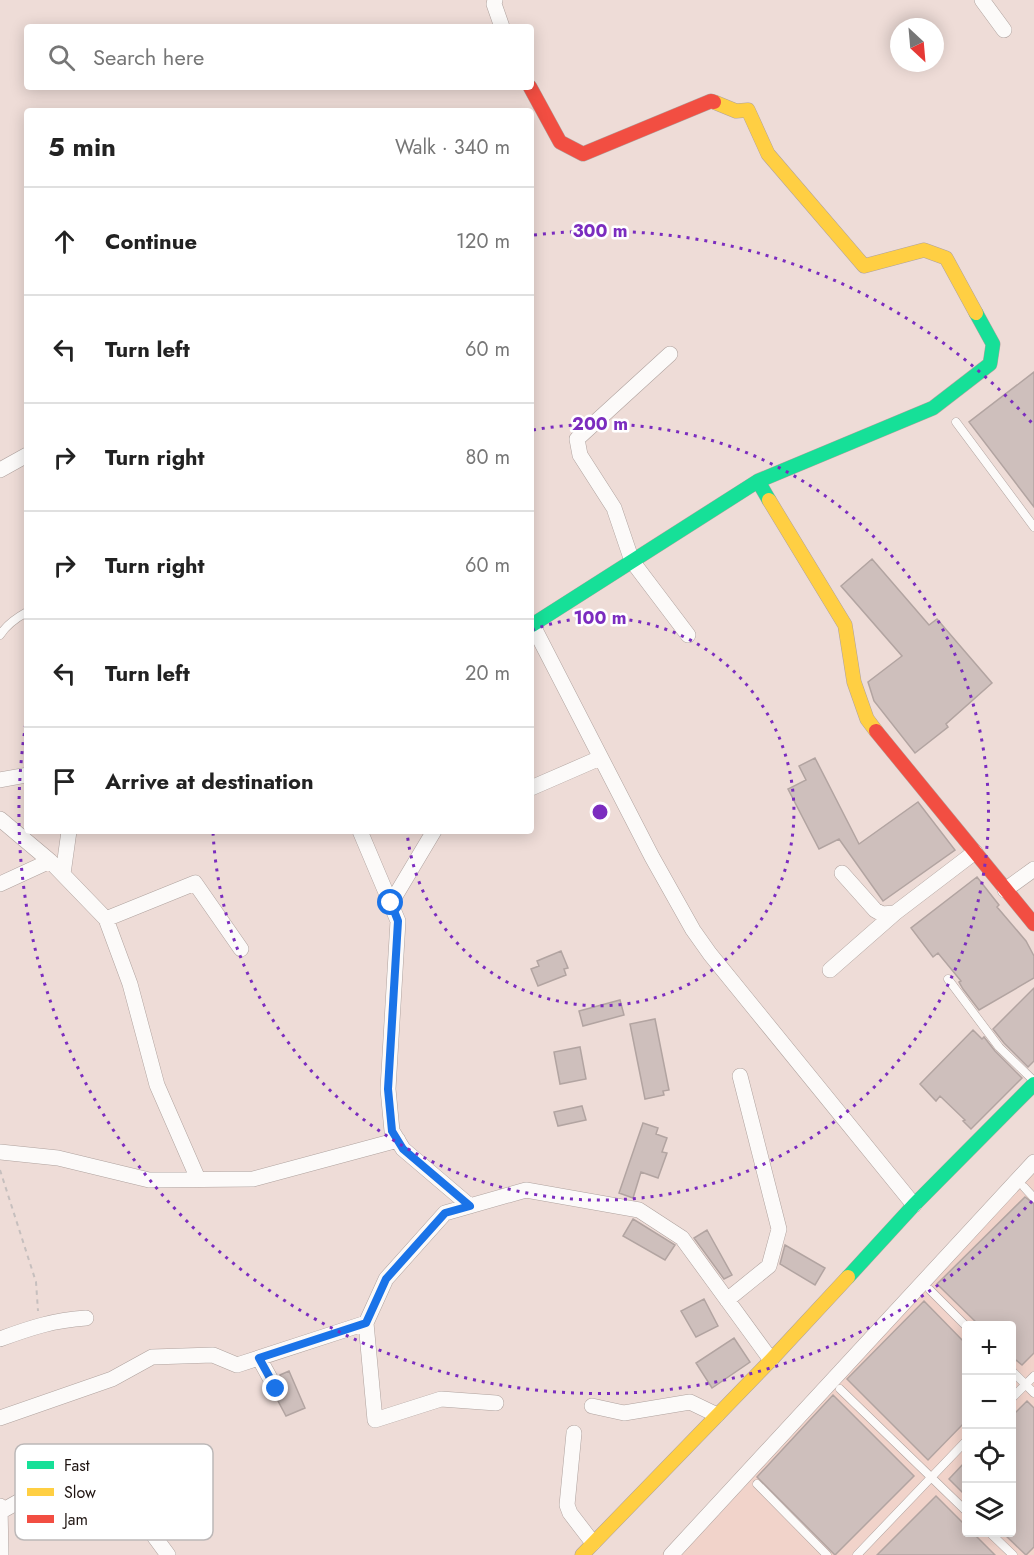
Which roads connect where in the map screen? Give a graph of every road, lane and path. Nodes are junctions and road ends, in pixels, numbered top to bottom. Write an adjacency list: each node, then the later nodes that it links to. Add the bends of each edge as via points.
1 (495, 0): 3 (street)
2 (982, 0): 4 (street)
3 (501, 24)
4 (1004, 30)
5 (532, 90): 10 (street, via 560,142 583,154 711,101 736,111 748,110 768,154 864,266 924,250 946,258 993,344 990,364 933,408)
6 (670, 354): 12 (street, via 577,439 580,455 614,508)
7 (956, 422): 11 (lane)
8 (24, 457): 9 (street)
9 (0, 470)
10 (758, 481): 12 (street); 26 (street, via 845,625 854,682 867,719)
11 (1034, 527)
12 (632, 561): 14 (street); 17 (street)
13 (24, 614): 16 (lane, via 4,627)
14 (534, 622)
15 (534, 627): 18 (street)
16 (0, 635)
17 (688, 635)
18 (600, 758): 21 (street); 49 (street, via 698,938)
19 (24, 775): 20 (street)
20 (0, 780)
21 (534, 787)
22 (0, 819): 27 (street)
23 (69, 834): 30 (street)
24 (361, 834): 33 (street)
25 (432, 834): 33 (street)
26 (975, 852): 32 (street); 34 (street)
27 (50, 861): 30 (street); 31 (street)
28 (1034, 869): 32 (street)
29 (842, 873): 34 (street, via 874,910)
30 (63, 874): 35 (street)
31 (0, 884)
32 (1005, 890): 36 (street)
33 (391, 903): 42 (street, via 398,921 388,1089 392,1131)
34 (895, 913): 38 (street)
35 (106, 919): 37 (street, via 195,883); 46 (street, via 130,984 157,1085)
36 (1034, 924)
37 (241, 949)
38 (830, 970)
39 (948, 979): 41 (lane, via 999,1047)
40 (740, 1076): 52 (street, via 780,1229 769,1266)
41 (1034, 1083): 49 (street)
42 (398, 1140): 46 (street, via 253,1179); 50 (street, via 403,1149)
43 (0, 1152): 46 (street, via 58,1158 149,1179)
44 (1034, 1162): 84 (street)
45 (0, 1170): 56 (path, via 36,1282)
46 (198, 1179)
47 (1024, 1187): 48 (lane)
48 (1034, 1198)
49 (914, 1205): 59 (street)
50 (470, 1206): 52 (street, via 526,1190 639,1209 682,1238); 55 (street, via 445,1213 386,1279)
51 (930, 1290): 54 (lane)
52 (727, 1300): 59 (street)
53 (86, 1318): 56 (street)
54 (962, 1322)
55 (366, 1323): 58 (street); 67 (street, via 375,1420 441,1399)
56 (39, 1324): 57 (street)
57 (0, 1340)
58 (259, 1358): 63 (street); 70 (street, via 237,1365 213,1355 152,1357 112,1379)
59 (771, 1360): 69 (street)
60 (1015, 1375): 62 (lane)
61 (1034, 1376): 62 (lane)
62 (1025, 1384): 65 (lane); 66 (lane)
63 (276, 1389)
64 (840, 1389): 73 (lane)
65 (1016, 1393)
66 (1034, 1393)
67 (496, 1403)
68 (592, 1406): 69 (street, via 624,1413 690,1402)
69 (717, 1415): 80 (street)
70 (0, 1418)
71 (574, 1433): 80 (street, via 567,1505)
72 (962, 1445): 73 (lane)
73 (931, 1477): 76 (lane); 86 (lane)
74 (757, 1484): 85 (lane)
75 (15, 1502): 77 (street)
76 (962, 1507)
77 (0, 1510): 81 (street)
78 (993, 1537): 87 (lane)
79 (157, 1540): 82 (street)
80 (593, 1543): 83 (street)
81 (1, 1555)
82 (168, 1555)
83 (582, 1555)
84 (671, 1555)
85 (827, 1555)
86 (857, 1555)
87 (1013, 1555)

